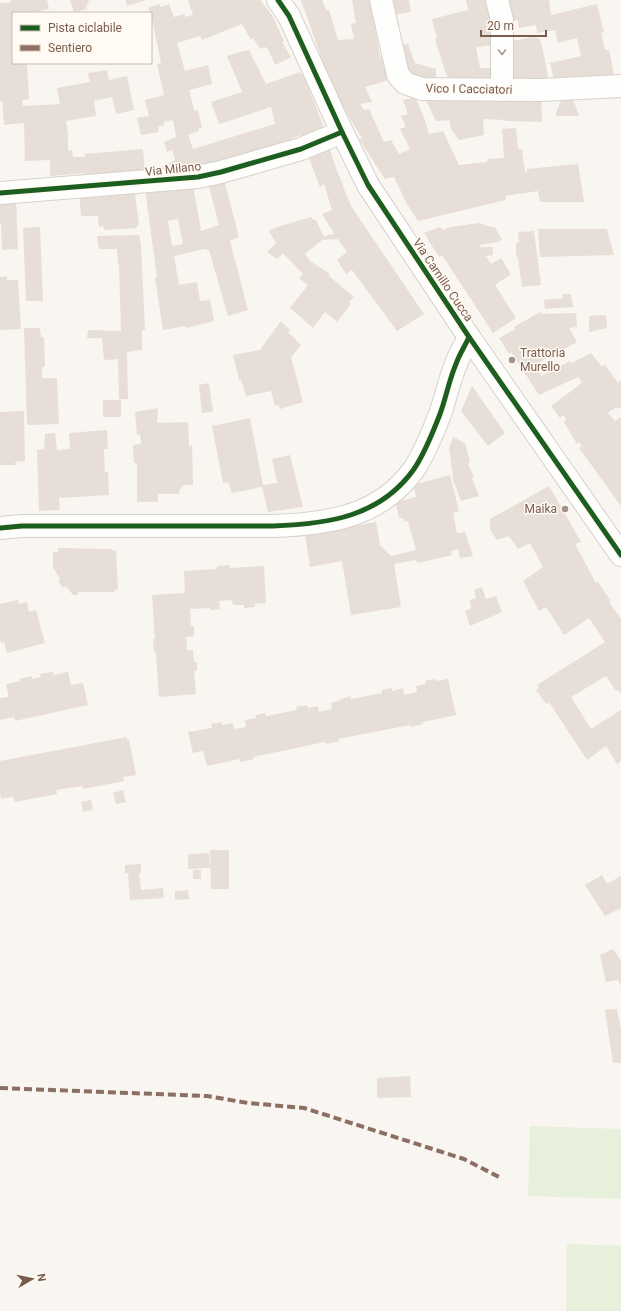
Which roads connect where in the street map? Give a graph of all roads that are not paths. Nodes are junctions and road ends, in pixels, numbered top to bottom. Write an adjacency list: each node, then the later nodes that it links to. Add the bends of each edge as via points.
1 (278, 0): 6 (street, Via Camillo Cucca, via 289,16)
2 (381, 0): 5 (street, Vico I Cacciatori, via 398,74 405,83 422,89)
3 (497, 0): 5 (street, one-way to 5, via 502,20)
4 (621, 86): 5 (street, Vico I Cacciatori)
5 (502, 90)
6 (342, 132): 7 (street, Via Milano, via 301,149 198,177); 8 (street, Via Camillo Cucca, via 368,186)
7 (0, 193)
8 (469, 337): 9 (street, via 456,364 432,434 414,468 398,488 361,512 335,520 304,525); 10 (street, Via Camillo Cucca)
9 (0, 528)
10 (621, 555)

